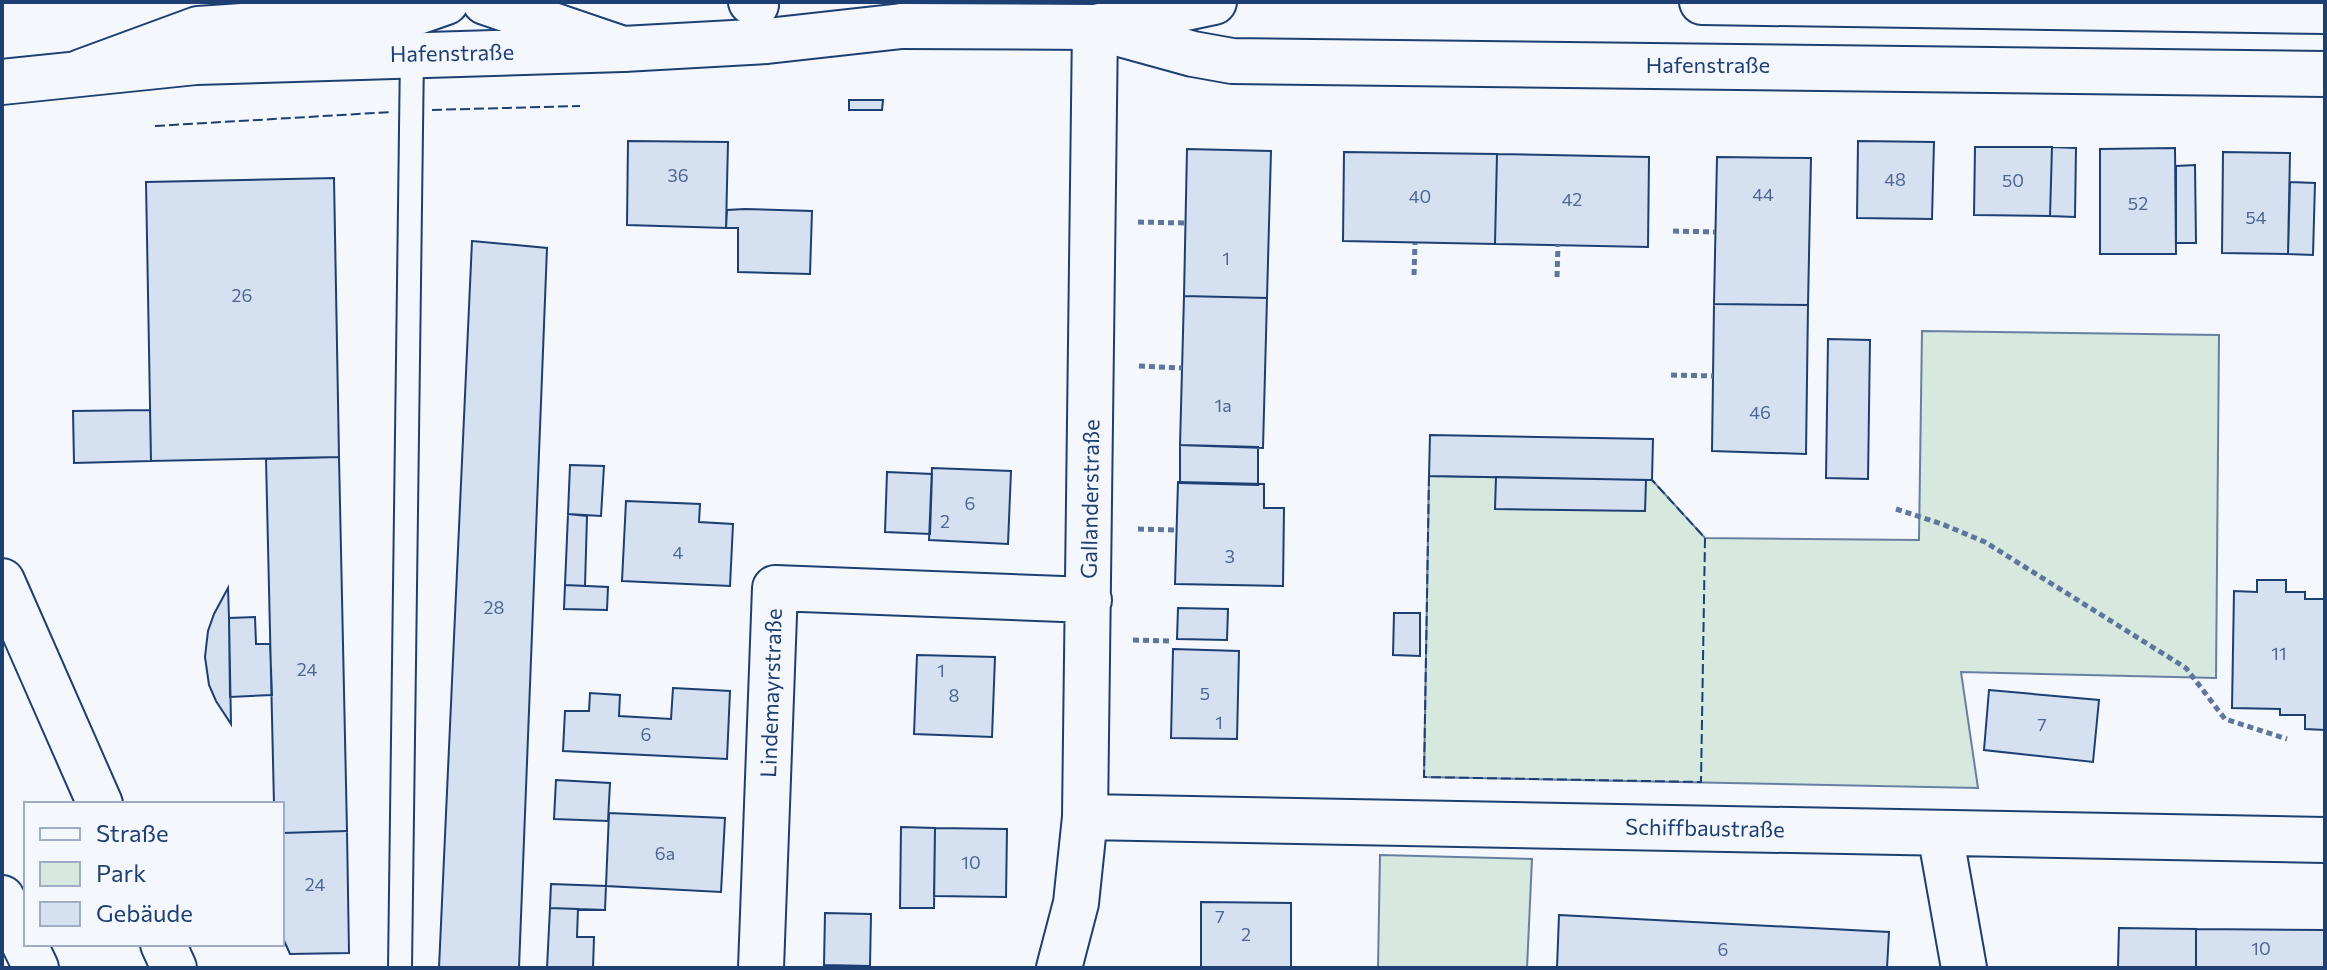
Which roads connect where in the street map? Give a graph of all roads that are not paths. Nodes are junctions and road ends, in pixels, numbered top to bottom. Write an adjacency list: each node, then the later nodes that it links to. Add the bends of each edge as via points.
1 (446, 2): 11 (main road, via 409,15 198,29)
2 (485, 2): 9 (main road)
3 (1214, 2): 8 (main road, Hafenstraße)
4 (1702, 2): 6 (main road)
5 (747, 3): 7 (main road, Hafenstraße)
6 (2325, 11)
7 (903, 14): 8 (main road, Hafenstraße); 9 (main road, Hafenstraße, via 767,41)
8 (1095, 27): 12 (main road, Hafenstraße, via 1232,61); 15 (main road, Gallanderstraße)
9 (623, 49): 10 (main road, Hafenstraße)
10 (412, 54): 11 (main road, Hafenstraße); 26 (lane)
11 (81, 72): 13 (main road, Hafenstraße)
12 (2325, 74)
13 (2, 82)
14 (2, 581): 16 (main road)
15 (1089, 600): 17 (main road, Gallanderstraße); 27 (main road, Lindemayrstraße, via 775,588)
16 (99, 802)
17 (1085, 817): 18 (main road, Schiffbaustraße); 28 (main road, Gallanderstraße, via 1076,903)
18 (1940, 833): 19 (main road, Schiffbaustraße); 29 (main road)
19 (2325, 840)
20 (2, 898): 21 (main road)
21 (24, 943)
22 (25, 946): 24 (main road)
23 (164, 946): 25 (main road)
24 (36, 968)
25 (174, 968)
26 (400, 968)
27 (761, 968)
28 (1059, 968)
29 (1964, 968)

